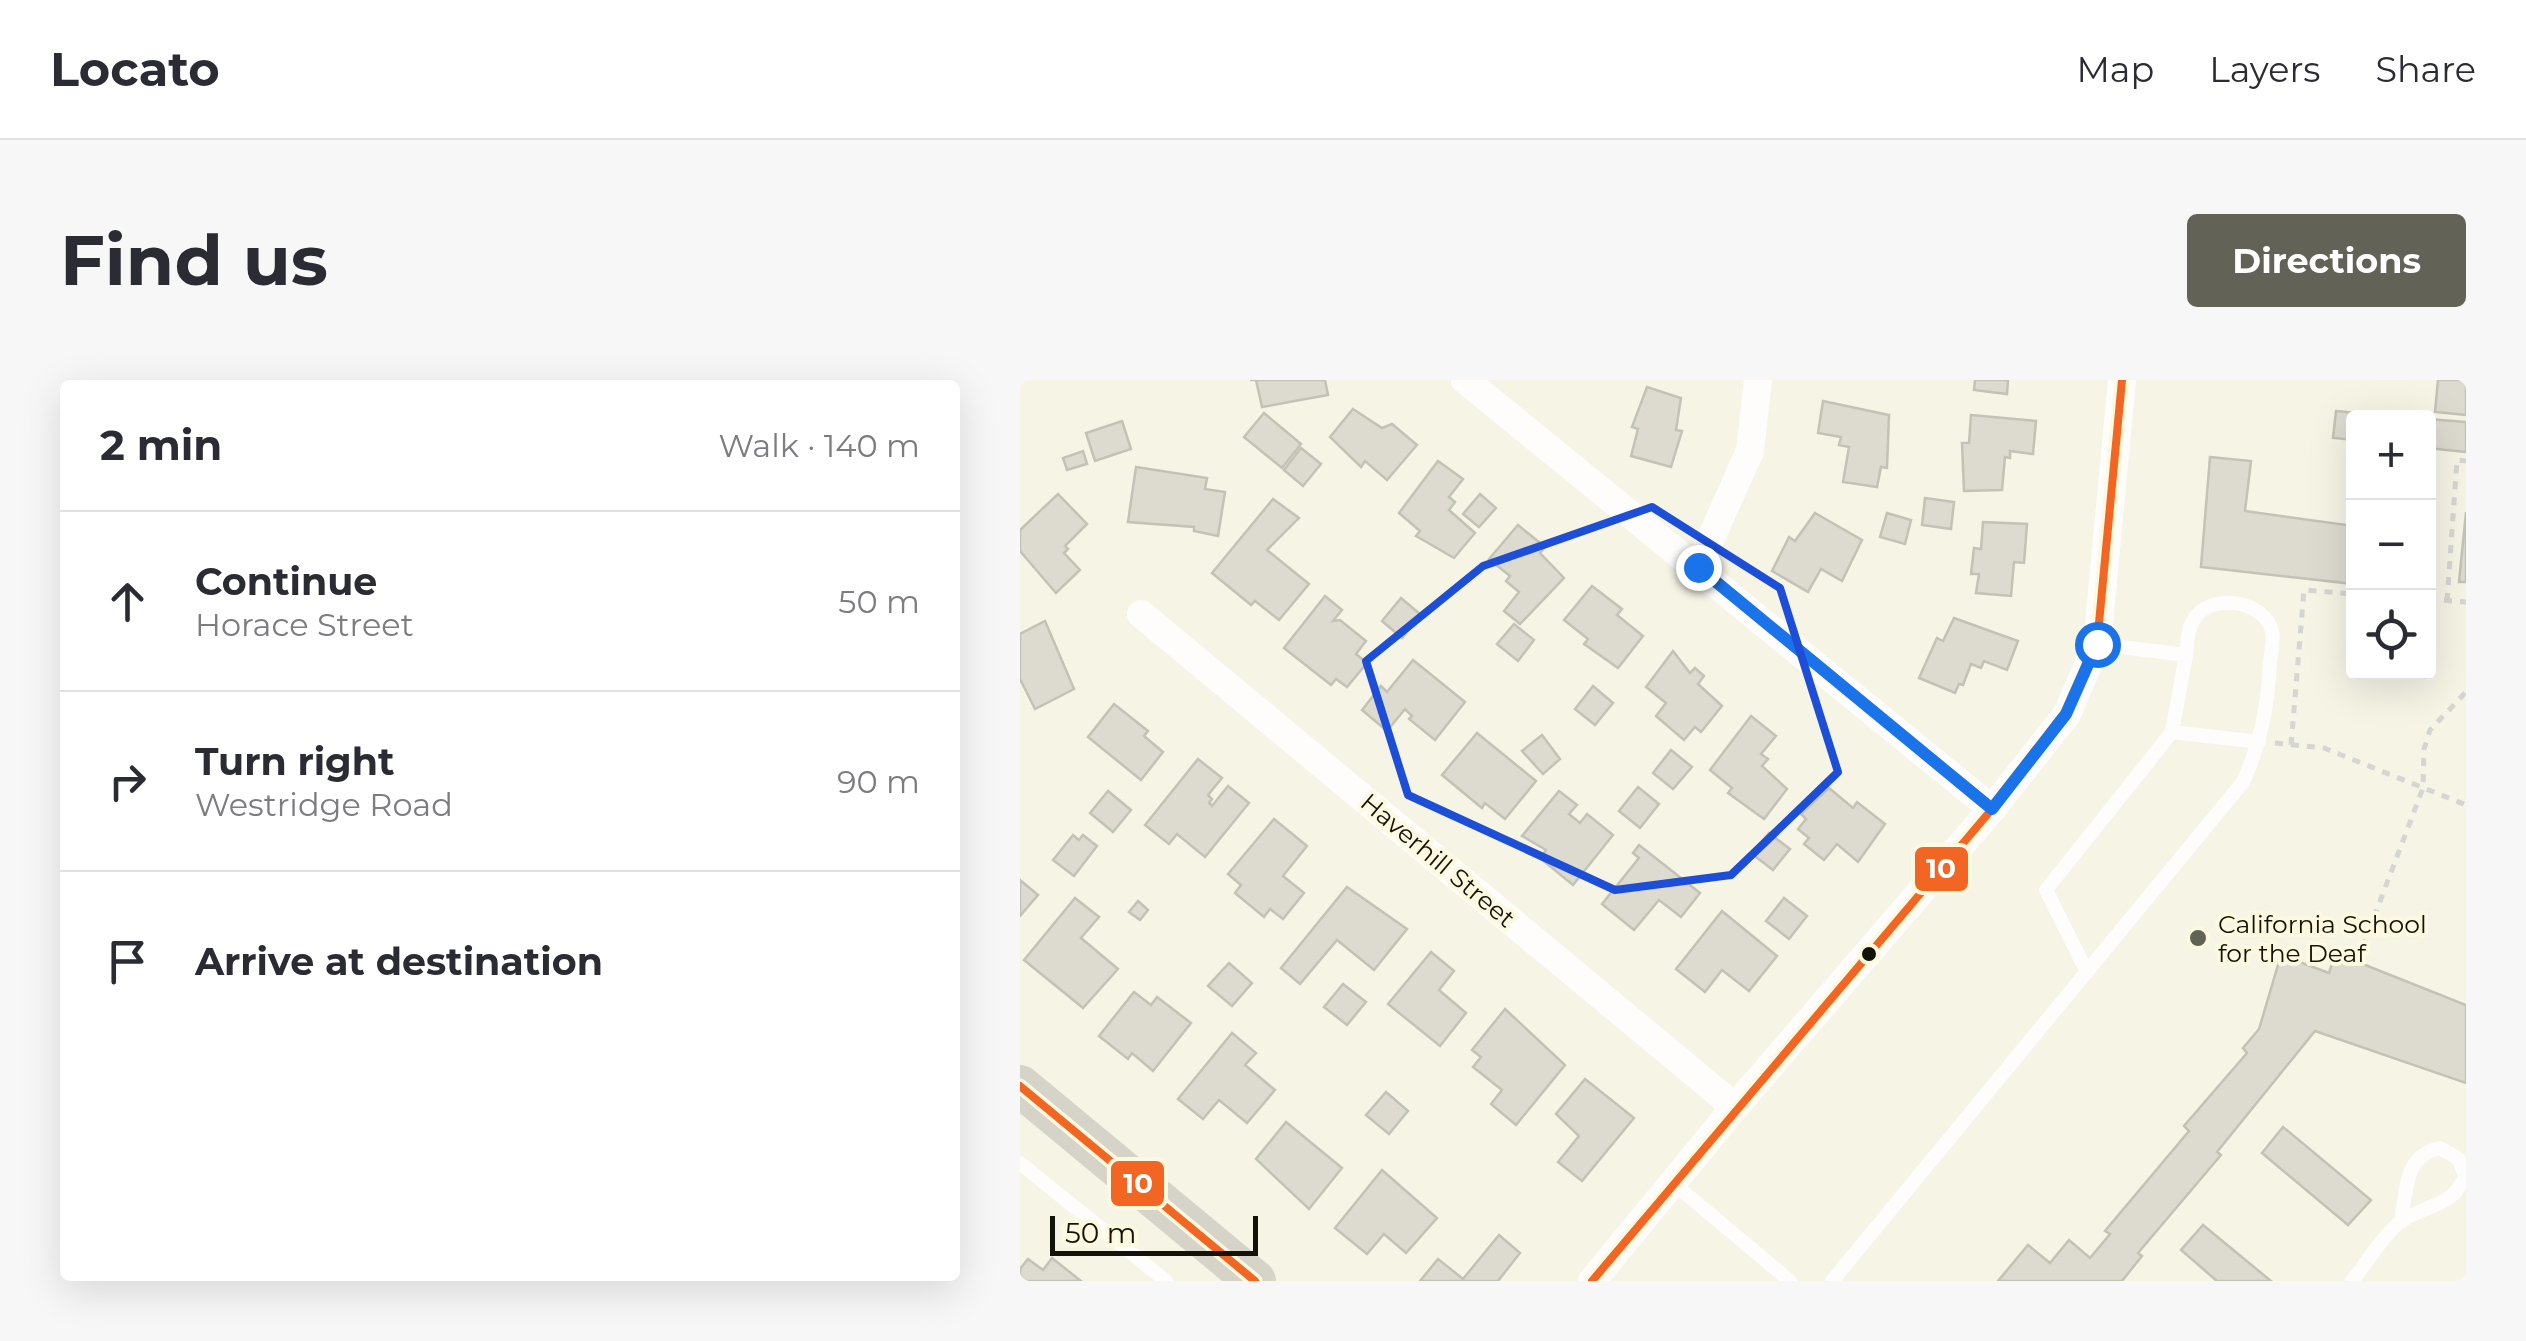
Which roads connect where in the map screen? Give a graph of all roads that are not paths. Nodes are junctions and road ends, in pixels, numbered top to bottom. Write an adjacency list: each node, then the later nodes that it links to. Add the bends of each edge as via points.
1 (1465, 380): 4 (street)
2 (1758, 380): 4 (street, via 1750,450)
3 (2122, 380): 6 (street)
4 (1698, 567): 10 (street)
5 (1142, 614): 13 (street, Haverhill Street)
6 (2097, 644): 7 (lane); 10 (street, via 2066,714)
7 (2186, 655): 8 (lane); 9 (lane, via 2200,612 2220,603 2244,604 2262,616 2272,630 2268,712)
8 (2172, 732): 9 (lane); 11 (lane, via 2046,890)
9 (2259, 742): 11 (lane, via 2243,782)
10 (1992, 809): 13 (street)
11 (2086, 972): 21 (lane)
12 (1020, 1086): 18 (main road)
13 (1735, 1107): 15 (street)
14 (1020, 1162): 17 (lane)
15 (1673, 1183): 19 (street); 20 (lane)
16 (2402, 1221): 16 (lane, via 2459,1191 2465,1176 2459,1159 2440,1148 2422,1152 2411,1164); 22 (lane)
17 (1166, 1281)
18 (1256, 1281)
19 (1592, 1281)
20 (1790, 1281)
21 (1832, 1281)
22 (2352, 1281)

